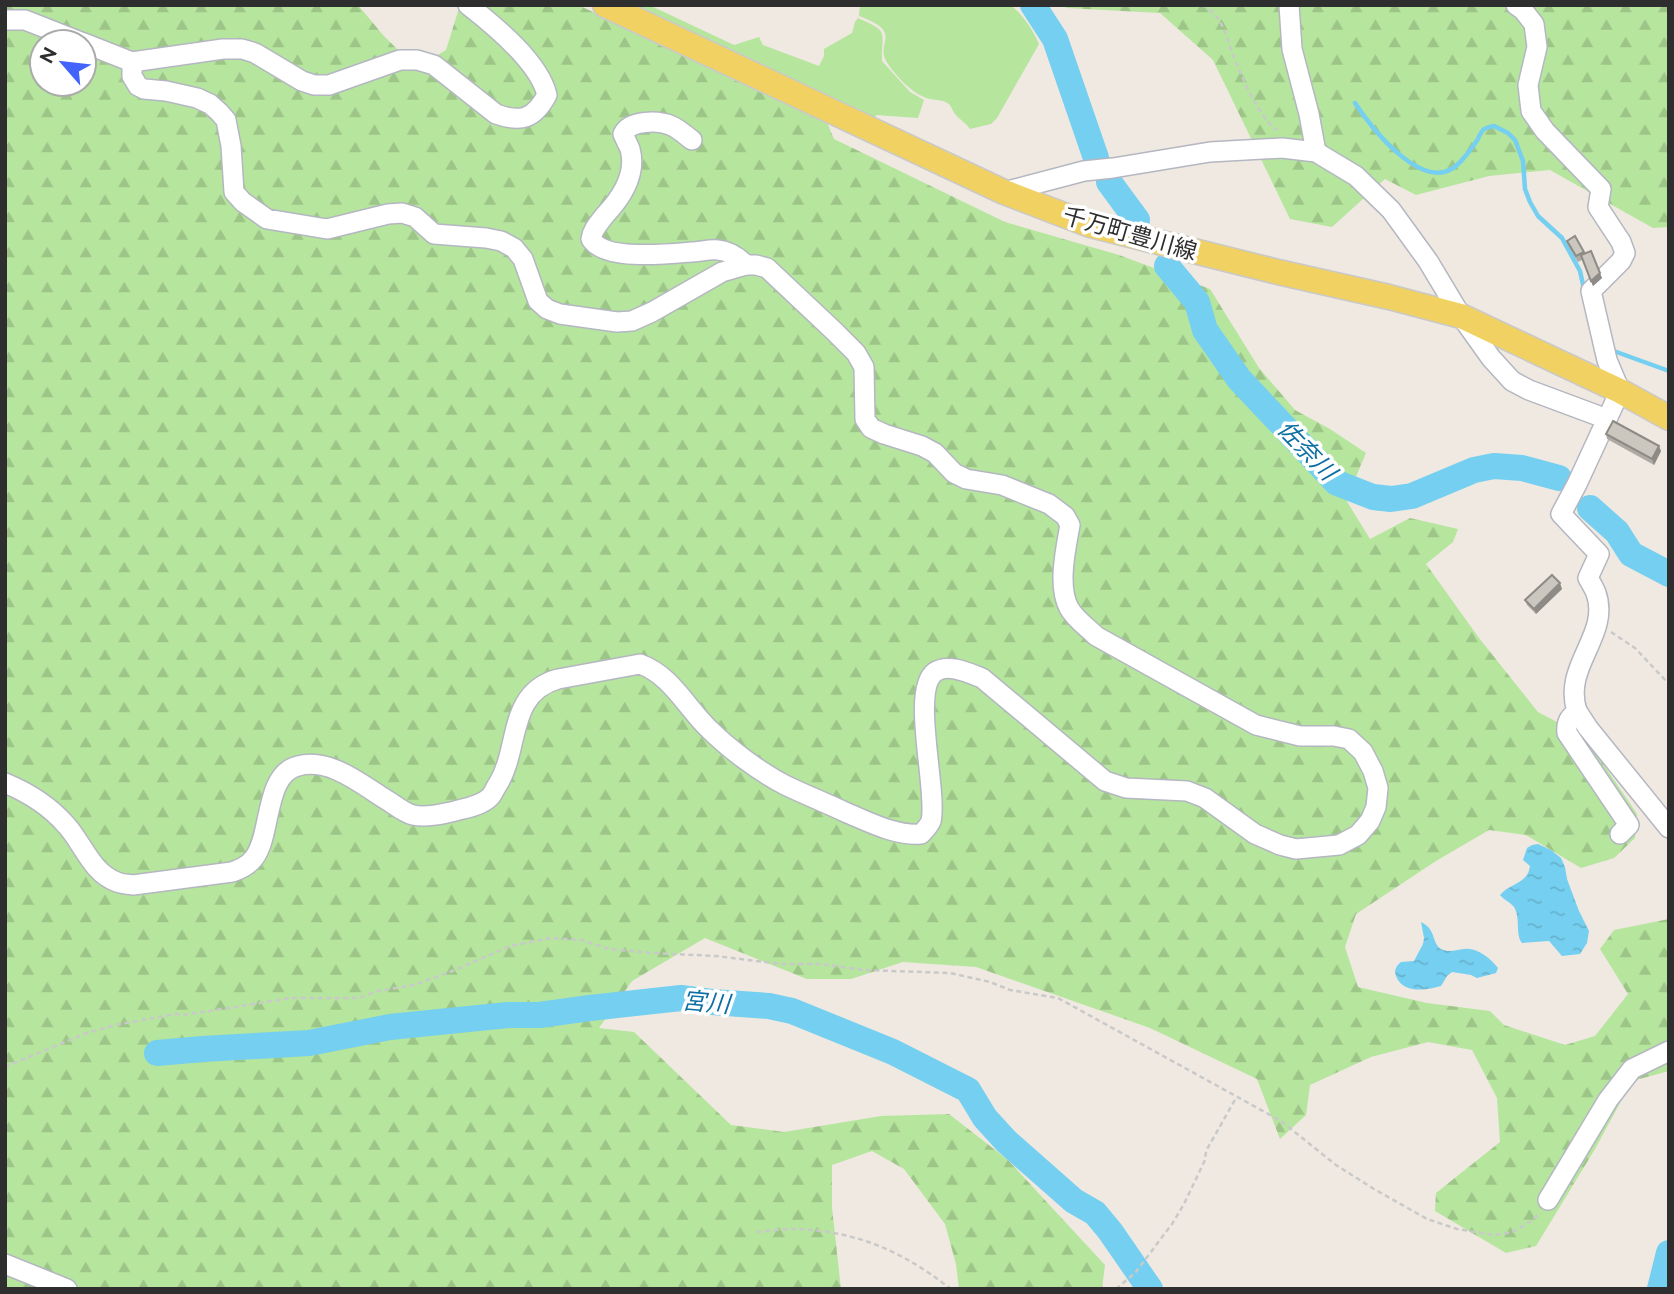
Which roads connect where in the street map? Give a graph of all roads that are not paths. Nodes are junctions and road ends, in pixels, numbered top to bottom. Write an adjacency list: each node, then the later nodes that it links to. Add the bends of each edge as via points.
1 (468, 5): 8 (street, via 534,67 547,95 531,116 518,119 496,114 434,65 416,60 400,60 328,85 302,81 242,49)
2 (604, 5): 11 (main road, 千万町豊川線)
3 (1289, 5): 10 (street, via 1292,49)
4 (1516, 5): 14 (street, via 1535,24 1537,47 1528,85 1531,111 1601,190 1598,207 1625,253 1591,292 1607,360)
5 (5, 20): 6 (street, via 25,20)
6 (45, 28)
7 (98, 49): 8 (street)
8 (132, 62): 12 (street, via 138,86 197,98 219,111 226,120 231,146 234,192 267,219 327,229 402,213 415,217 434,234 501,242 523,259 538,302 547,309 617,322 632,321 722,272)
9 (692, 140): 12 (street, via 659,123 624,130 631,170 591,239 598,247 619,253 729,252)
10 (1317, 152): 11 (street, via 1282,148 1210,152 1084,171); 13 (street, via 1356,176 1391,210)
11 (1004, 192): 13 (main road, 千万町豊川線, via 1090,225)
12 (746, 265): 18 (street, via 767,268 856,354 864,367 865,419 871,428 922,446 966,479 1002,485 1049,504 1065,516 1070,525 1063,587 1068,607 1096,635 1256,725 1300,736 1349,739 1363,752 1378,788 1376,807 1358,835 1339,845 1296,849 1255,834 1205,798 1105,781 982,678 947,669 935,672 925,694 933,808 922,834 904,834 866,821 784,785 732,750 663,676 640,664 558,678 534,690 519,716 504,775 491,797 477,805 436,816 413,815 334,768 297,766 284,773 278,784 254,858 232,872 133,885 117,882 92,862 49,807)
13 (1461, 316): 14 (main road, 千万町豊川線); 16 (street, via 1513,381)
14 (1620, 391): 15 (main road, 千万町豊川線); 16 (street)
15 (1669, 418)
16 (1607, 419): 17 (street, via 1561,514 1599,554 1588,578 1597,594 1597,623 1576,675 1573,700)
17 (1577, 711): 19 (street); 20 (street, via 1568,719 1567,733 1629,825)
18 (5, 783)
19 (1669, 828)
20 (1620, 834)
21 (1669, 1051): 22 (street, via 1632,1069)
22 (1548, 1200)
23 (5, 1265): 24 (street)
24 (67, 1289)

